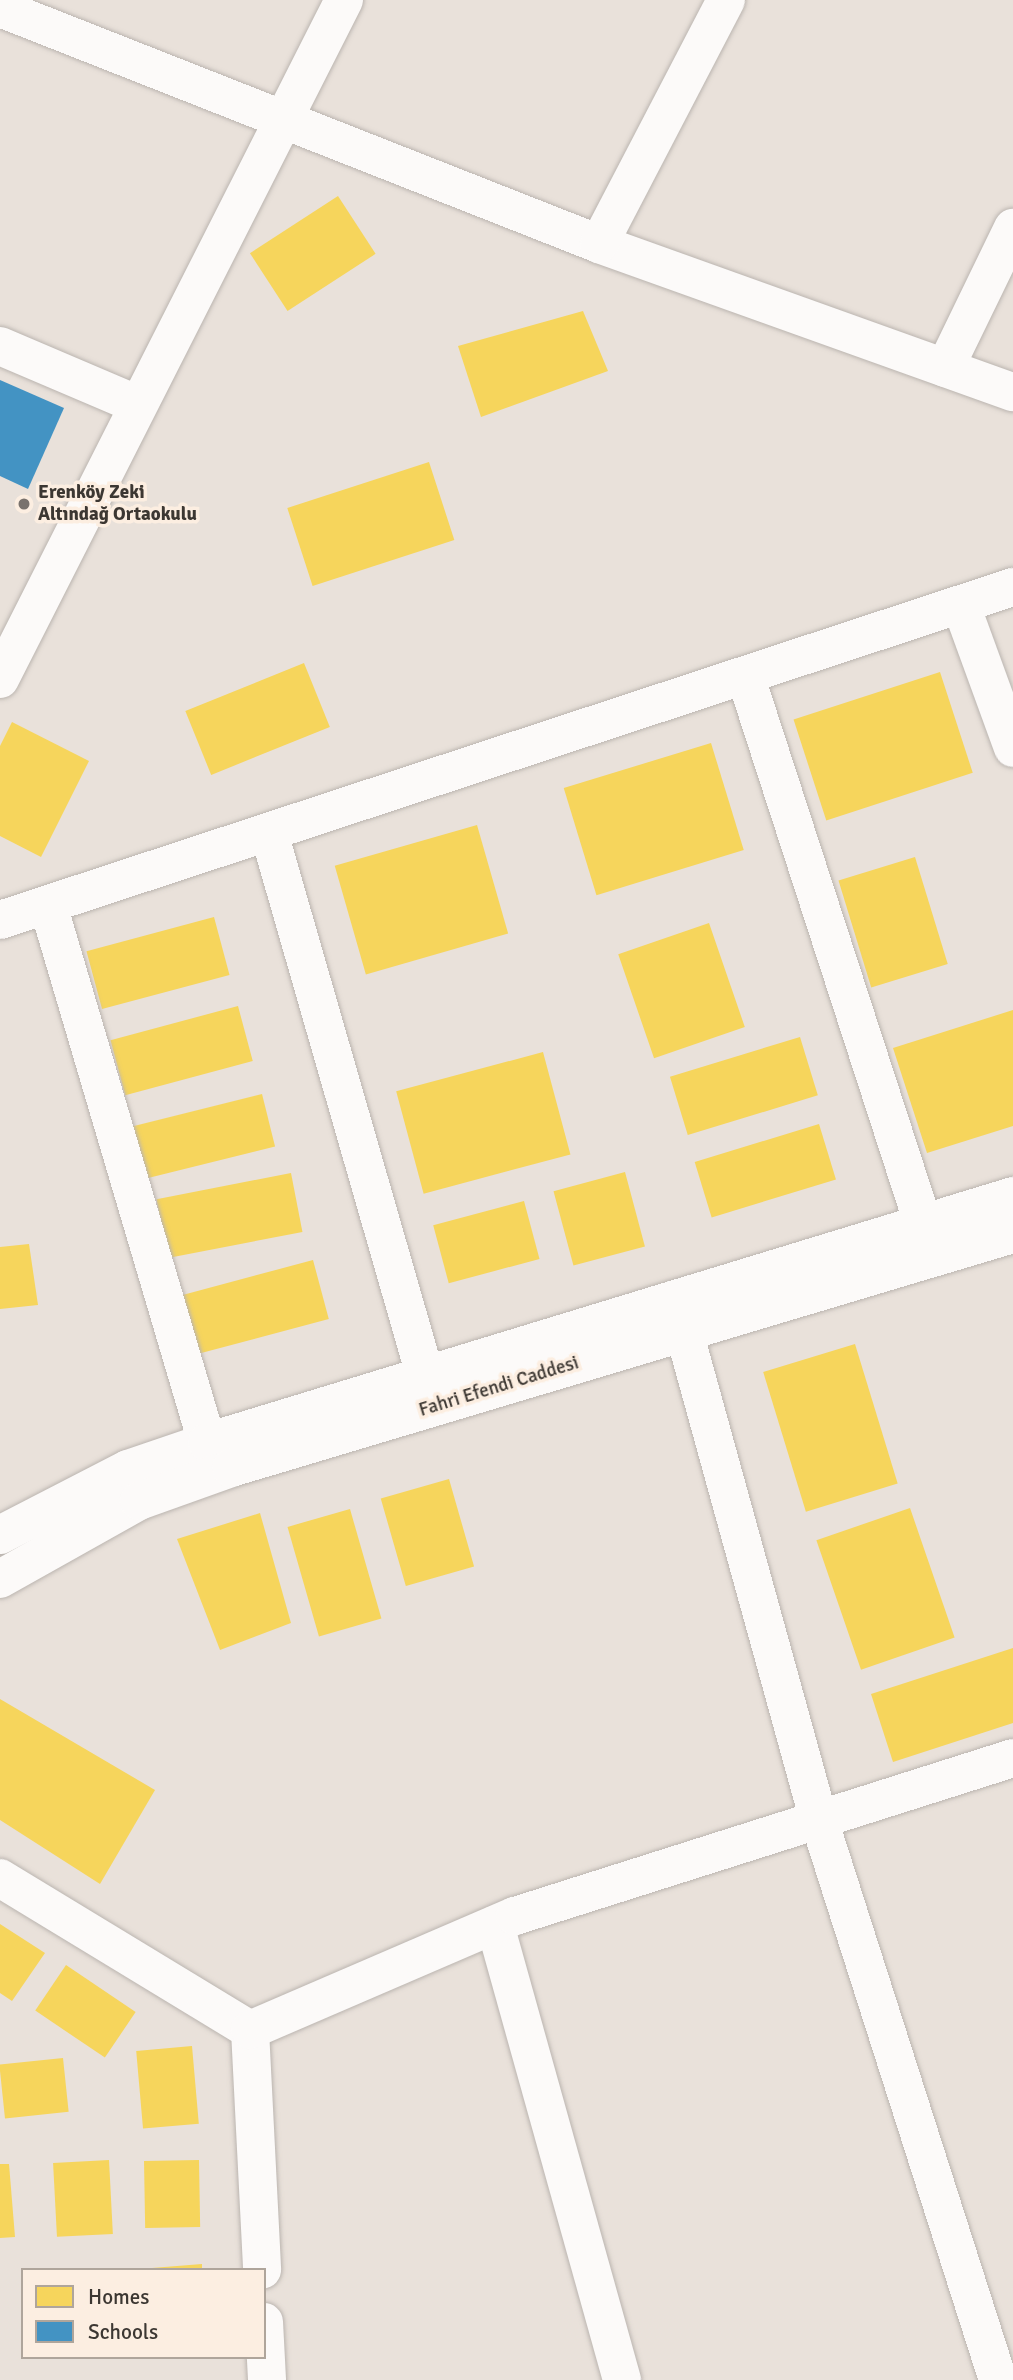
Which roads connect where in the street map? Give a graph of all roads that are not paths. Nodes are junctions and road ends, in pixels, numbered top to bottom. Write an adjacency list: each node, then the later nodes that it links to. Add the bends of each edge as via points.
1 (344, 0): 4 (street)
2 (726, 0): 6 (street)
3 (0, 8): 4 (street)
4 (284, 120): 6 (street); 10 (street)
5 (1013, 228): 8 (street)
6 (599, 244): 8 (street)
7 (0, 346): 10 (street)
8 (945, 368): 9 (street)
9 (1013, 392)
10 (136, 404): 14 (street)
11 (1013, 587): 12 (street)
12 (961, 605): 13 (street); 15 (street)
13 (746, 678): 16 (street); 21 (street)
14 (0, 679)
15 (1013, 748)
16 (269, 833): 17 (street); 23 (street)
17 (48, 905): 18 (street); 24 (street)
18 (0, 920)
19 (1013, 1196): 21 (street, Fahri Efendi Caddesi)
20 (1013, 1234): 21 (street, Fahri Efendi Caddesi)
21 (928, 1240): 22 (street, Fahri Efendi Caddesi)
22 (680, 1315): 23 (street, Fahri Efendi Caddesi); 26 (street, Fahri Efendi Caddesi, via 139,1501); 28 (street)
23 (425, 1375): 24 (street, Fahri Efendi Caddesi)
24 (207, 1442): 25 (street, Fahri Efendi Caddesi, via 128,1469)
25 (0, 1535)
26 (0, 1578)
27 (1013, 1758): 28 (street)
28 (818, 1817): 30 (street); 36 (street)
29 (0, 1878): 31 (street)
30 (495, 1925): 31 (street); 35 (street)
31 (250, 2029): 32 (street)
32 (262, 2268)
33 (266, 2359): 34 (street)
34 (267, 2380)
35 (622, 2380)
36 (998, 2380)

